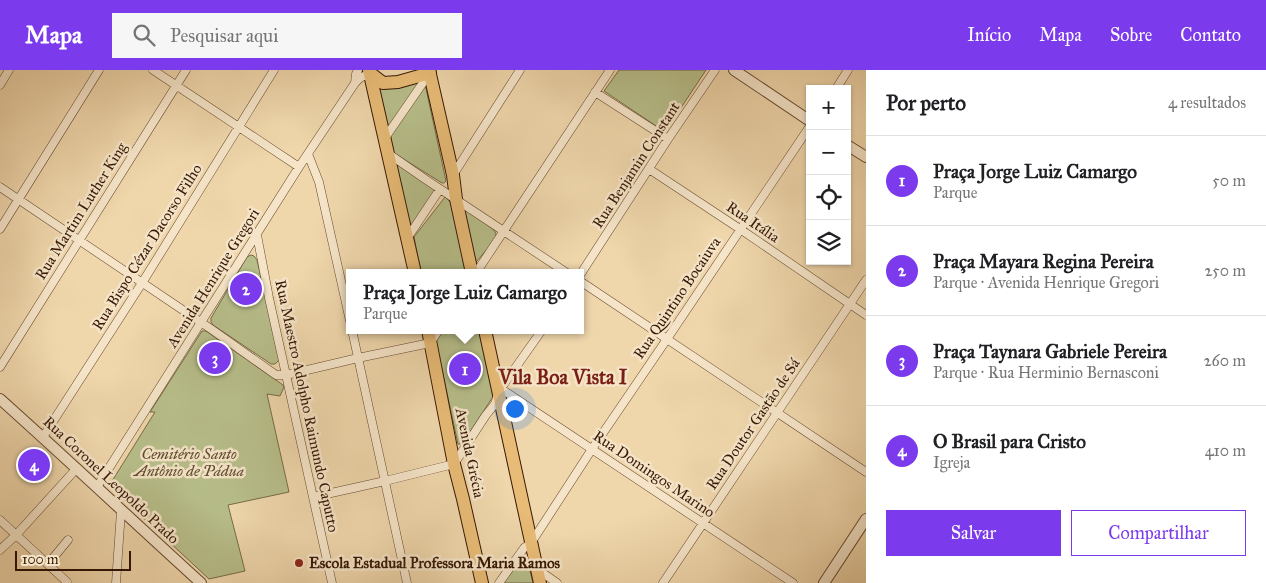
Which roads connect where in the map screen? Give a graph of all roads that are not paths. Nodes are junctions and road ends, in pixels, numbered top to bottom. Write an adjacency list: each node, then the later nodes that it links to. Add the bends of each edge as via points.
1 (10, 70): 14 (street)
2 (99, 70): 33 (street)
3 (154, 70): 16 (street)
4 (186, 70): 16 (street, Rua Martim Luther King)
5 (274, 70): 19 (street, Rua Bispo Cézar Dacorso Filho)
6 (520, 70): 29 (street)
7 (610, 70): 17 (street)
8 (715, 70): 22 (street, Rua Benjamin Constant)
9 (734, 70): 18 (street)
10 (848, 70): 15 (street)
11 (366, 71): 12 (main road, via 383,83 398,82); 13 (street); 13 (street, via 356,74); 21 (main road)
12 (430, 71): 21 (street); 29 (main road)
13 (355, 84): 24 (street, Avenida Henrique Gregori)
14 (0, 85)
15 (839, 85)
16 (176, 86): 19 (street); 39 (street, Rua Martim Luther King)
17 (595, 92): 22 (street); 36 (street)
18 (806, 118)
19 (238, 126): 27 (street); 46 (street, Rua Bispo Cézar Dacorso Filho)
20 (807, 130): 35 (street, Rua Quintino Bocaiuva)
21 (386, 138): 25 (main road)
22 (668, 139): 28 (street, Rua Benjamin Constant)
23 (851, 148): 26 (street)
24 (308, 154): 27 (street, Avenida Henrique Gregori); 48 (street, via 319,182)
25 (389, 154): 31 (street); 38 (main road)
26 (866, 157)
27 (299, 167): 37 (street, Avenida Henrique Gregori)
28 (649, 169): 35 (street, Rua Itália); 44 (street, Rua Benjamin Constant)
29 (453, 175): 32 (main road)
30 (0, 187): 33 (street)
31 (440, 189): 32 (street); 38 (street)
32 (456, 199): 36 (street); 41 (main road)
33 (19, 200): 34 (street); 39 (street)
34 (0, 228)
35 (740, 229): 49 (street, Rua Itália); 57 (street, Rua Quintino Bocaiuva)
36 (504, 230): 42 (street); 43 (street)
37 (257, 235): 51 (street, Avenida Henrique Gregori); 61 (street, Rua Maestro Adolpho Raimundo Caputto)
38 (408, 237): 40 (main road)
39 (79, 241): 46 (street); 60 (street, Rua Martim Luther King)
40 (415, 269)
41 (471, 269)
42 (479, 269)
43 (561, 269)
44 (584, 269)
45 (866, 280): 49 (street, Rua Doutor Gastão de Sá)
46 (142, 283): 51 (street); 65 (street, Rua Bispo Cézar Dacorso Filho)
47 (584, 285): 57 (street)
48 (346, 303)
49 (850, 304): 50 (street, Rua Itália); 64 (street, Rua Doutor Gastão de Sá)
50 (866, 315)
51 (201, 323): 61 (street, via 276,375); 71 (street, Avenida Henrique Gregori)
52 (353, 334): 59 (street)
53 (429, 334): 58 (main road, Avenida Grécia)
54 (436, 334): 58 (street)
55 (486, 334): 62 (main road)
56 (539, 334): 62 (street)
57 (667, 339): 64 (street); 66 (street, Rua Quintino Bocaiuva)
58 (430, 343): 59 (street); 67 (main road, Avenida Grécia)
59 (358, 358): 61 (street); 70 (street)
60 (0, 367)
61 (286, 375): 72 (street, Rua Maestro Adolpho Raimundo Caputto)
62 (499, 391): 66 (street, Rua Domingos Marino, via 506,392); 67 (street, via 495,404); 79 (main road)
63 (0, 399): 65 (street, Rua Coronel Leopoldo Prado)
64 (776, 413): 69 (street); 76 (street, Rua Doutor Gastão de Sá)
65 (43, 437): 68 (street, Rua Coronel Leopoldo Prado)
66 (592, 449): 76 (street, Rua Domingos Marino); 79 (street, Rua Quintino Bocaiuva)
67 (454, 464): 70 (street); 88 (main road, Avenida Grécia)
68 (77, 468): 71 (street, Rua Coronel Leopoldo Prado); 77 (street)
69 (866, 472)
70 (385, 481): 72 (street); 87 (street)
71 (97, 488): 73 (street, Rua Coronel Leopoldo Prado)
72 (313, 497): 86 (street, Rua Maestro Adolpho Raimundo Caputto)
73 (121, 511): 84 (street); 85 (street, Rua Coronel Leopoldo Prado)
74 (866, 519): 94 (street)
75 (0, 520): 77 (street)
76 (703, 523): 92 (street, Rua Doutor Gastão de Sá); 93 (street, Rua Domingos Marino)
77 (16, 535): 80 (street); 81 (street)
78 (68, 540): 81 (street)
79 (531, 543): 82 (main road); 89 (street, Rua Quintino Bocaiuva)
80 (0, 550)
81 (48, 564): 83 (street)
82 (537, 570): 90 (main road); 91 (street)
83 (68, 582)
84 (116, 583)
85 (201, 583)
86 (332, 583)
87 (407, 583)
88 (482, 583)
89 (499, 583)
90 (540, 583)
91 (557, 583)
92 (663, 583)
93 (793, 583)
94 (824, 583)

